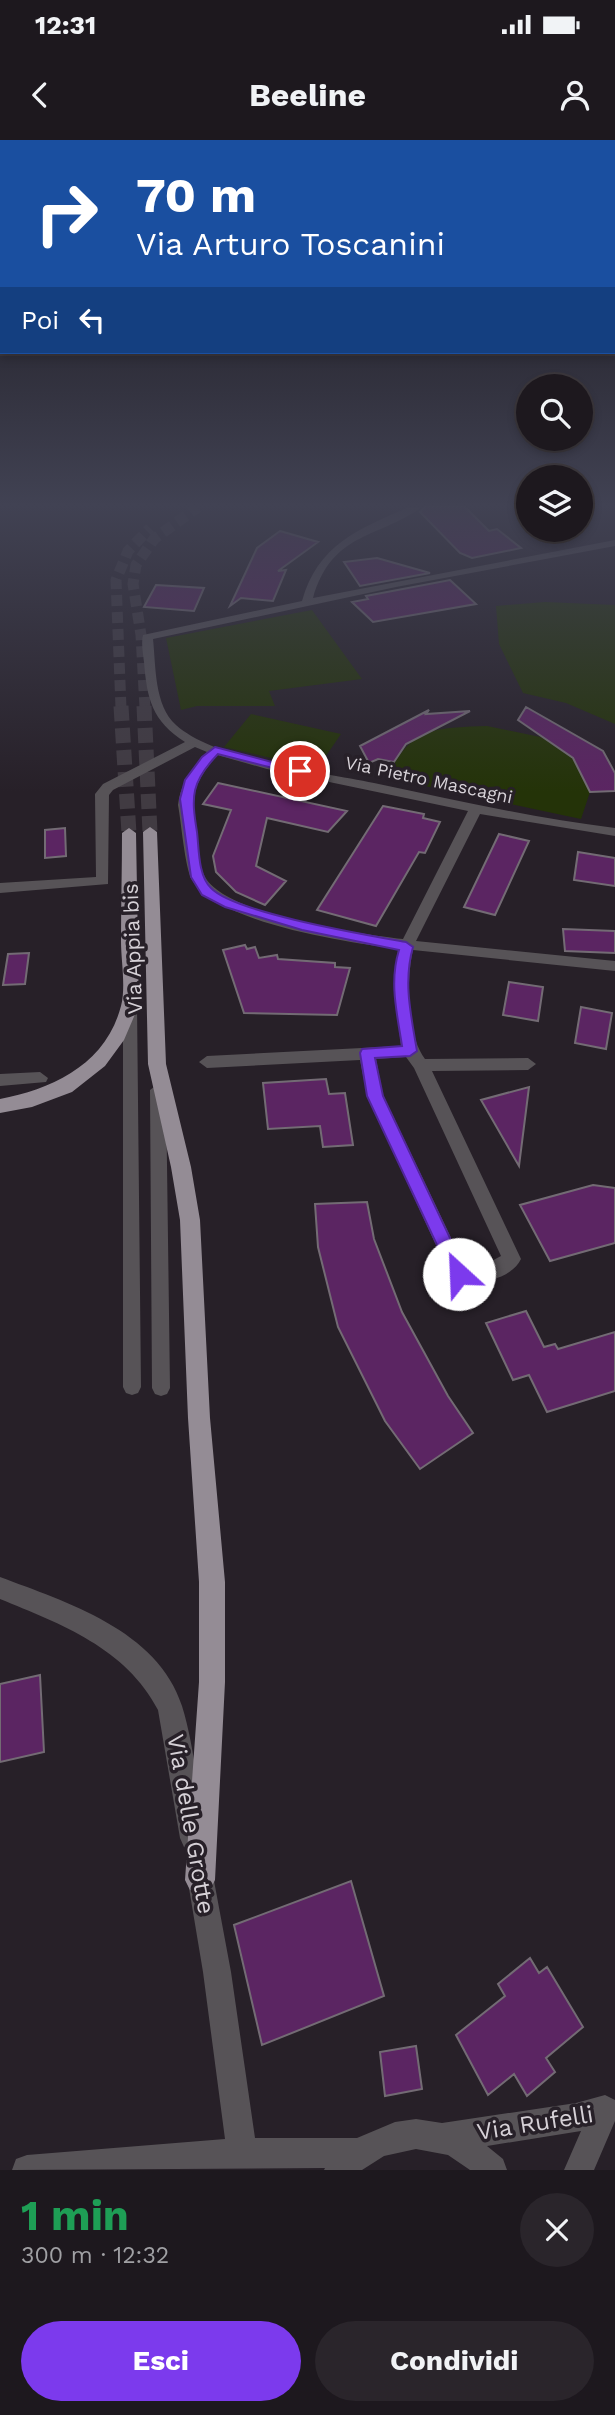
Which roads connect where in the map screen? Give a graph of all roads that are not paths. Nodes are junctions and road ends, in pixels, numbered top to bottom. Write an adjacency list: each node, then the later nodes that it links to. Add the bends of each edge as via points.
1 (316, 602): 2 (street)
2 (306, 604): 3 (street, Via Pietro Mascagni, via 147,637 157,707 170,726)
3 (194, 742): 4 (street, Via Pietro Mascagni); 9 (street, via 102,794 103,881)
4 (215, 750): 5 (street, Via Pietro Mascagni); 10 (street, via 191,780 186,799 196,874 207,892 287,922)
5 (476, 808): 7 (street, Via Pietro Mascagni); 10 (street)
6 (150, 832): 16 (highway, Via Appia bis)
7 (615, 832)
8 (129, 833): 12 (highway, Via Appia bis)
9 (0, 888)
10 (406, 947): 11 (street); 14 (street, via 401,999)
11 (615, 966)
12 (130, 1005): 20 (highway, via 110,1048 75,1081 49,1095); 21 (lane)
13 (367, 1053): 14 (street); 14 (street, via 375,1096 459,1274 472,1277 512,1259); 15 (street)
14 (416, 1058): 17 (street)
15 (207, 1062)
16 (157, 1064): 22 (lane); 24 (highway, Via Appia bis, via 190,1220 212,1581 212,1670)
17 (528, 1064)
18 (40, 1078): 19 (street)
19 (0, 1080)
20 (0, 1106)
21 (132, 1387)
22 (161, 1388)
23 (0, 1587): 24 (street, Via delle Grotte, via 121,1646 165,1693 176,1729)
24 (200, 1880): 28 (street, Via delle Grotte)
25 (610, 2103): 26 (street, Via Rufelli, via 576,2118); 31 (street, Via Rufelli)
26 (444, 2137): 27 (street, via 414,2133 384,2138); 30 (street)
27 (348, 2161): 28 (street)
28 (252, 2162): 29 (street)
29 (27, 2170)
30 (492, 2170)
31 (579, 2170)

